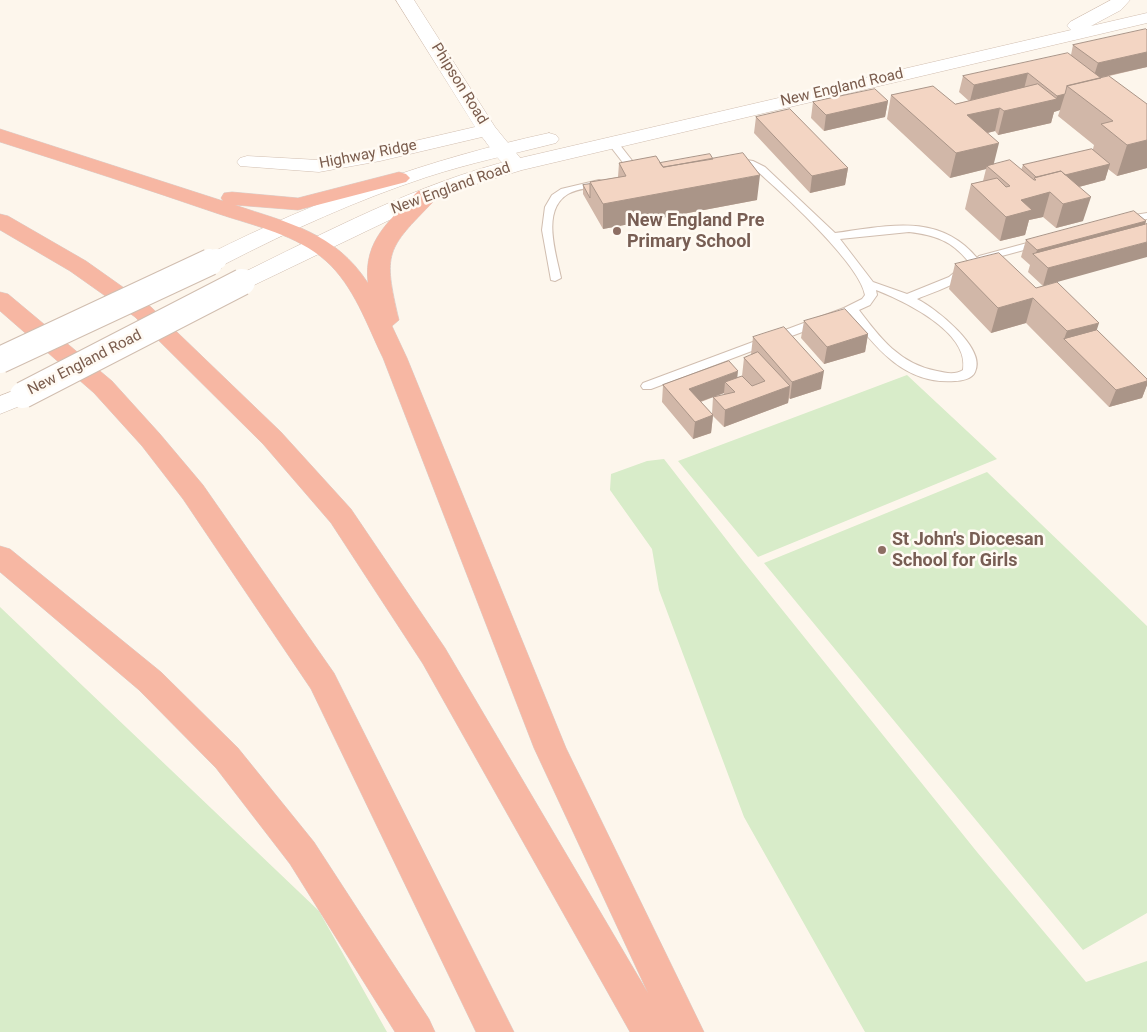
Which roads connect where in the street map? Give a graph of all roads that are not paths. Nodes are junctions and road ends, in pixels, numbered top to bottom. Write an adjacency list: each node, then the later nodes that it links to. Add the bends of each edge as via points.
1 (405, 0): 8 (street, Phipson Road)
2 (1121, 0): 4 (street)
3 (1147, 18): 4 (street, New England Road)
4 (1039, 45): 5 (street, New England Road)
5 (936, 67): 6 (street, New England Road); 7 (street, New England Road)
6 (675, 115): 7 (street, via 701,113); 11 (street, New England Road)
7 (711, 119): 10 (street, New England Road)
8 (487, 130): 11 (street, Phipson Road); 12 (street, Highway Ridge, via 318,166)
9 (0, 135): 16 (highway)
10 (612, 142): 14 (street, New England Road); 26 (lane, via 639,174 571,189 555,197 547,221)
11 (503, 148): 14 (street, Phipson Road); 15 (street, New England Road)
12 (247, 162)
13 (726, 162): 22 (lane, via 742,161 761,169)
14 (516, 165): 17 (street, New England Road)
15 (399, 178): 16 (highway, via 311,202 285,204 226,198); 21 (street, New England Road)
16 (161, 186): 21 (highway)
17 (426, 196): 24 (street, New England Road); 31 (highway, via 381,250 378,281)
18 (1147, 216): 20 (lane)
19 (0, 221): 38 (highway, via 78,266 143,312 272,438 341,516 434,656)
20 (1113, 223)
21 (278, 227): 24 (highway); 32 (street, New England Road, bridge, via 217,259)
22 (832, 237): 25 (lane, via 928,229 958,242); 27 (lane)
23 (1058, 237): 25 (lane)
24 (317, 245): 31 (highway, via 334,256 355,281); 34 (street, New England Road, bridge)
25 (974, 261): 28 (lane, via 954,278)
26 (555, 278)
27 (869, 284): 28 (lane); 30 (lane, via 871,295 866,302)
28 (908, 298): 30 (lane, via 946,322 968,352 971,366 964,376 928,375 905,366 882,348)
29 (0, 299): 37 (highway, via 104,387 152,440 192,492 323,682)
30 (852, 309): 33 (lane)
31 (395, 358): 39 (highway, via 550,748)
32 (0, 360)
33 (647, 386)
34 (0, 406)
35 (0, 556): 36 (highway, via 150,681 227,758 302,853)
36 (416, 1032)
37 (495, 1032)
38 (650, 1032)
39 (685, 1032)

